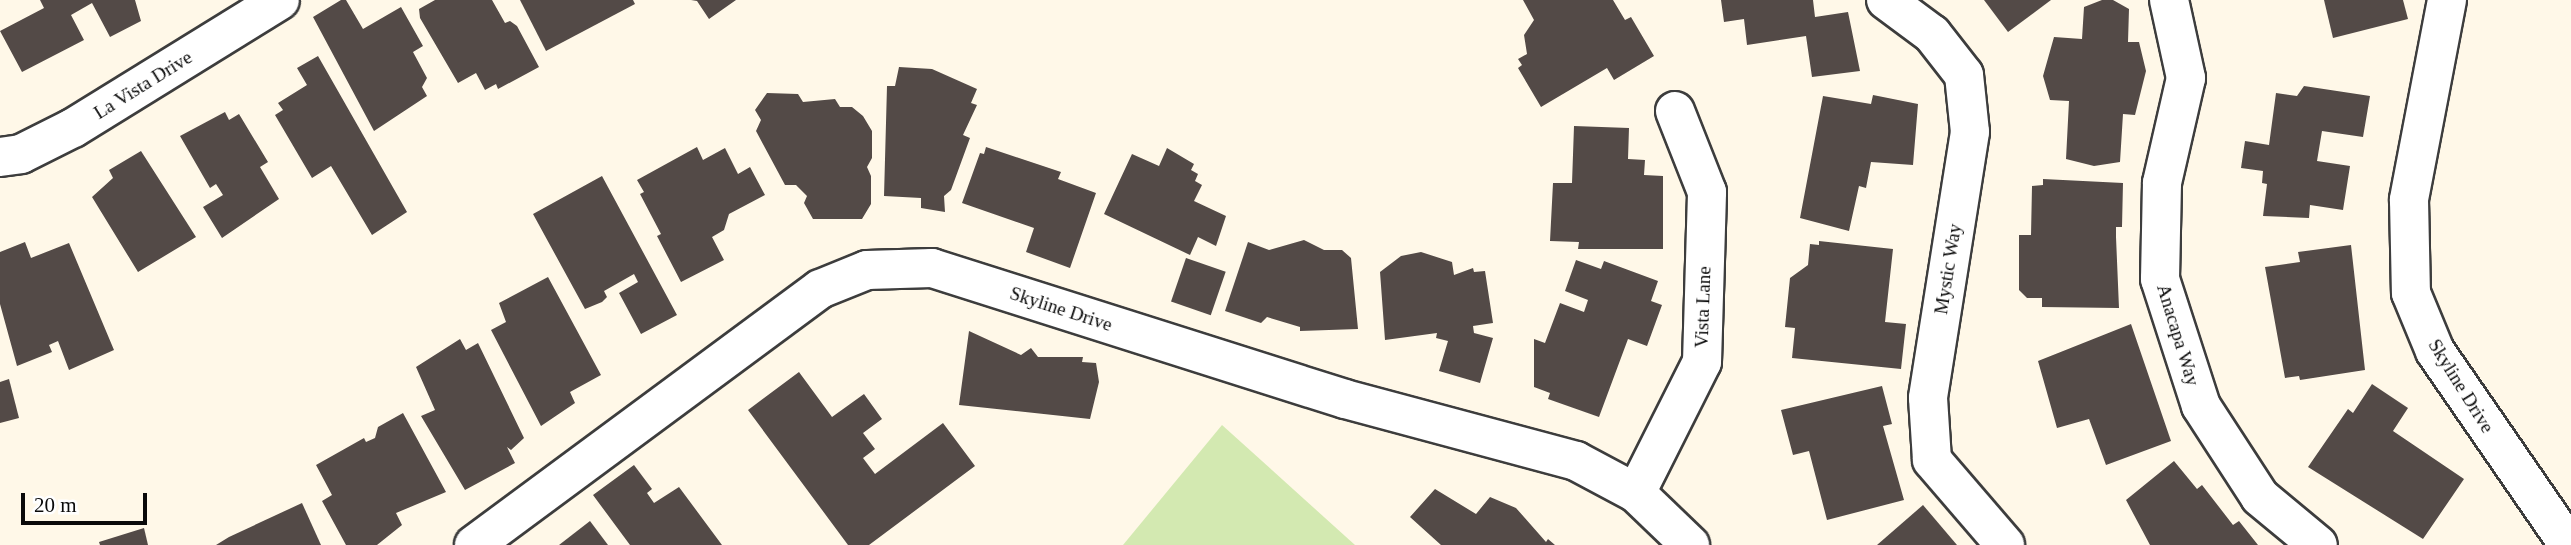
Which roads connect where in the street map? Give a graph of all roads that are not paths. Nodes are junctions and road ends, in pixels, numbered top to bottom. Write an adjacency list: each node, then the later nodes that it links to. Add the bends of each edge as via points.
1 (281, 0): 6 (street, La Vista Drive, via 73,128 21,154)
2 (1886, 0): 10 (street, Mystic Way, via 1932,34 1964,75 1970,132 1928,398 1932,460)
3 (2169, 0): 11 (street, Anacapa Way, via 2186,78 2162,183 2160,279 2201,406 2260,497)
4 (2447, 0): 12 (street, Skyline Drive, via 2409,200 2411,293 2435,351)
5 (1675, 111): 7 (street, Vista Lane, via 1707,192 1702,362)
6 (0, 157)
7 (1636, 493): 8 (street, Skyline Drive, via 1576,461 1345,399 932,268 867,270 820,289); 9 (street, Skyline Drive)
8 (474, 545)
9 (1690, 545)
10 (2005, 545)
11 (2318, 545)
12 (2569, 545)

